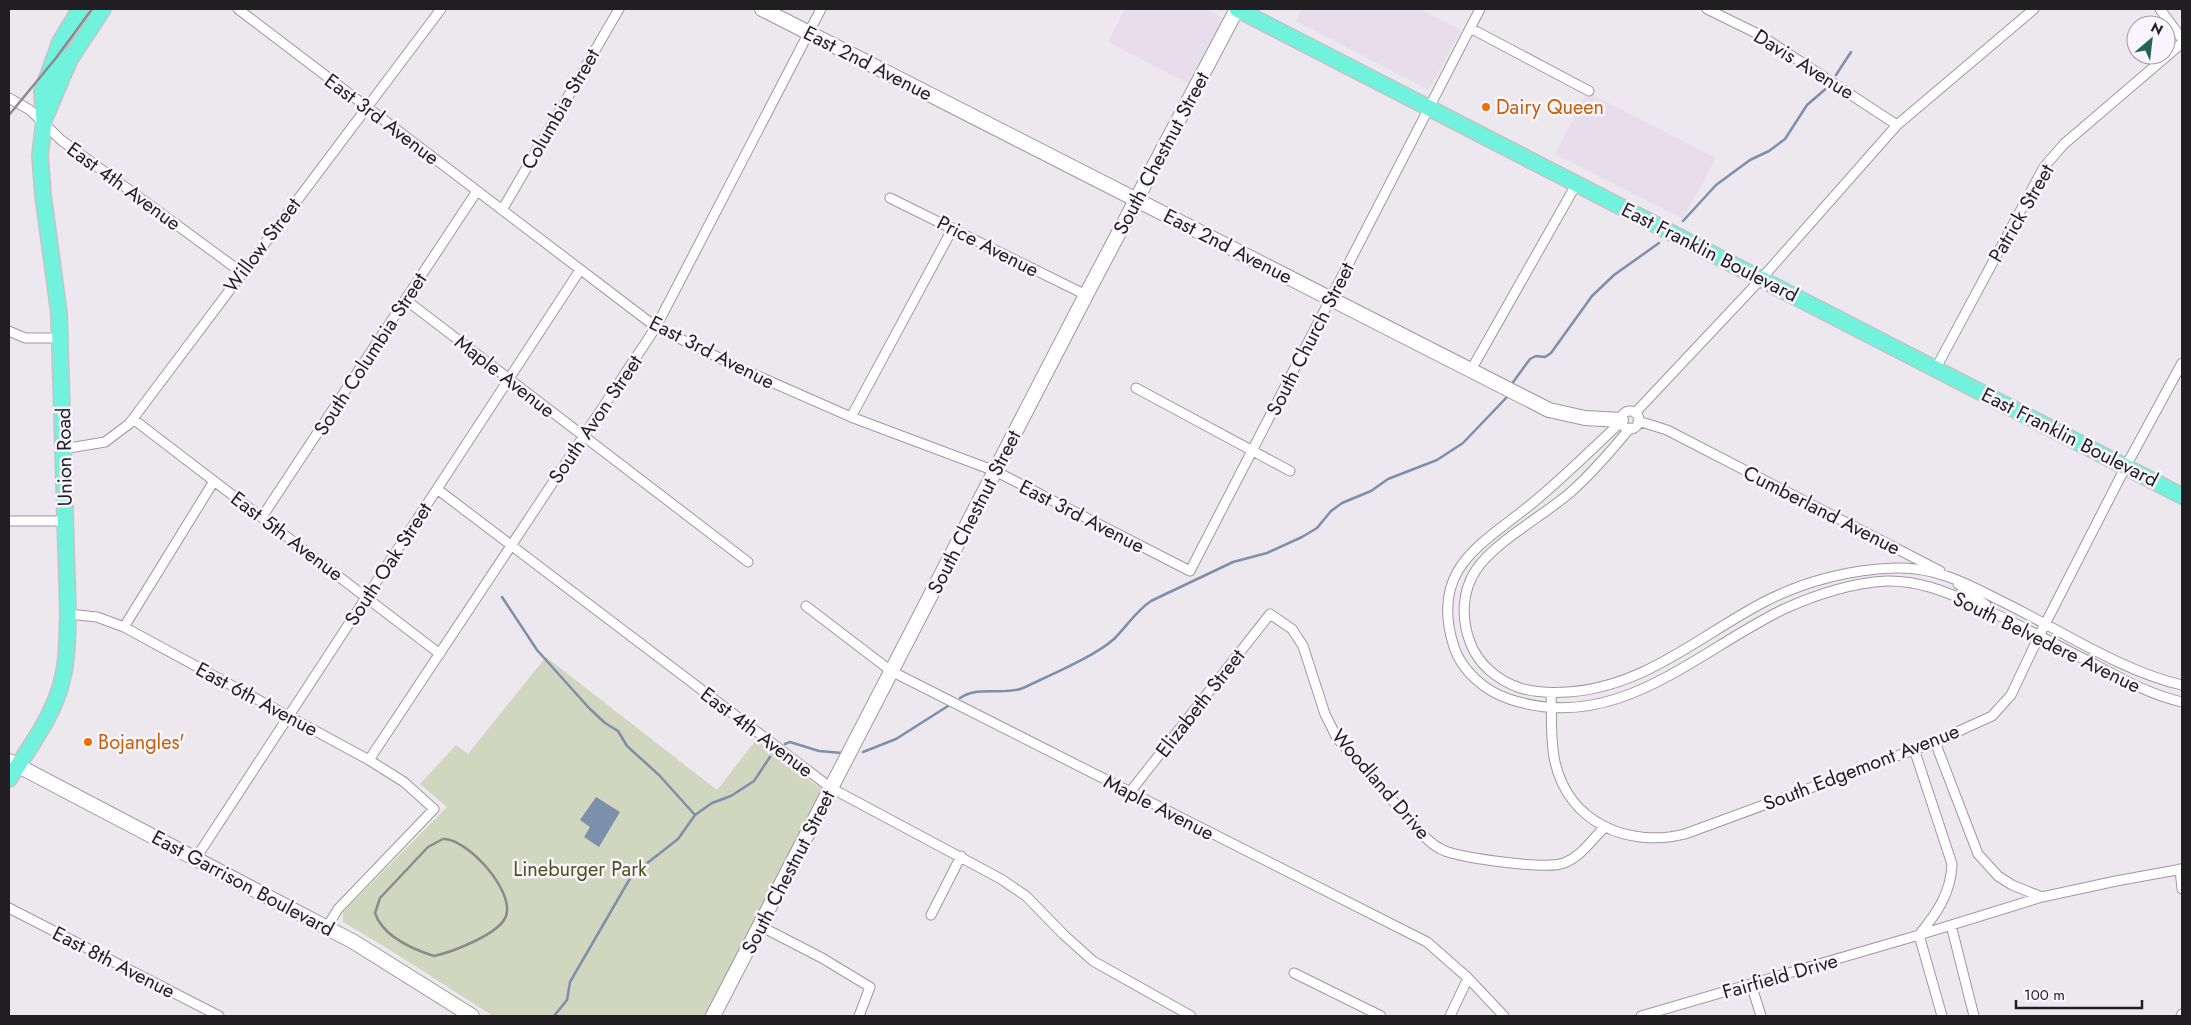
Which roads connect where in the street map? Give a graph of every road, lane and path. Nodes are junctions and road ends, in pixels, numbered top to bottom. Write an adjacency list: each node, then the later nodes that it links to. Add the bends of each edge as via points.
1 (80, 9): 21 (main road, via 67,28 49,70 42,92)
2 (103, 9): 21 (main road, via 70,59)
3 (238, 9): 20 (street, East 3rd Avenue)
4 (441, 9): 20 (street, Willow Street)
5 (619, 9): 27 (street, Columbia Street)
6 (762, 9): 14 (street, East 2nd Avenue)
7 (822, 9): 14 (street, South Avon Street)
8 (1237, 9): 19 (main road, East Franklin Boulevard); 26 (street, South Chestnut Street)
9 (1480, 9): 13 (street, South Church Street)
10 (1707, 9): 22 (street, Davis Avenue, via 1760,36)
11 (2034, 9): 22 (street)
12 (2160, 9): 15 (street)
13 (1470, 28): 17 (street); 19 (street, South Church Street)
14 (809, 33): 26 (street, East 2nd Avenue); 35 (street, South Avon Street)
15 (2182, 39)
16 (2182, 43): 39 (street, Patrick Street, via 2064,144 2044,167)
17 (1589, 91)
18 (9, 98): 21 (street, East 4th Avenue)
19 (1429, 106): 23 (main road, East Franklin Boulevard); 33 (street, South Church Street)
20 (367, 107): 24 (street, East 3rd Avenue); 30 (street, Willow Street)
21 (44, 121): 30 (street, East 4th Avenue, via 61,140); 37 (main road, Union Road, via 41,174)
22 (1897, 125): 31 (street)
23 (1577, 183): 31 (main road, East Franklin Boulevard); 40 (street)
24 (477, 191): 27 (street, East 3rd Avenue); 34 (street, South Columbia Street)
25 (890, 198): 28 (street, Price Avenue)
26 (1137, 200): 32 (street, South Chestnut Street); 33 (street, East 2nd Avenue)
27 (502, 210): 29 (street, East 3rd Avenue)
28 (953, 228): 32 (street, Price Avenue); 43 (street)
29 (580, 270): 35 (street, East 3rd Avenue); 41 (street, South Oak Street)
30 (241, 272): 45 (street, Willow Street)
31 (1762, 278): 39 (main road, East Franklin Boulevard); 44 (street)
32 (1086, 295): 51 (street, South Chestnut Street)
33 (1331, 299): 40 (street, East 2nd Avenue); 49 (street, South Church Street)
34 (406, 300): 41 (street, Maple Avenue); 56 (street, South Columbia Street)
35 (656, 327): 43 (street, East 3rd Avenue); 47 (street, South Avon Street)
36 (9, 331): 37 (street, via 25,338)
37 (60, 338): 48 (main road, Union Road)
38 (2182, 363): 50 (street, South Edgemont Avenue)
39 (1936, 368): 50 (main road, East Franklin Boulevard)
40 (1471, 370): 46 (street, East 2nd Avenue, via 1549,410)
41 (510, 380): 47 (street, Maple Avenue); 54 (street, South Oak Street)
42 (1136, 388): 49 (street)
43 (851, 417): 51 (street, East 3rd Avenue)
44 (1637, 417): 46 (street, via 1635,427); 46 (street, via 1625,412); 62 (street, Cumberland Avenue)
45 (133, 418): 48 (street, Willow Street, via 105,442); 53 (street, East 5th Avenue)
46 (1624, 424): 74 (street, South Belvedere Avenue, via 1572,491 1483,561 1466,593 1464,614 1468,637 1486,668 1513,686); 76 (street, South Belvedere Avenue, via 1537,500 1473,549 1459,569 1450,592 1452,637 1458,656 1469,672 1504,698)
47 (583, 436): 59 (street, South Avon Street); 60 (street, Maple Avenue)
48 (63, 449): 57 (main road, Union Road)
49 (1252, 451): 52 (street); 61 (street, South Church Street)
50 (2126, 466): 55 (main road, East Franklin Boulevard); 68 (street, South Edgemont Avenue)
51 (995, 471): 61 (street, East 3rd Avenue); 72 (street, South Chestnut Street)
52 (1290, 471)
53 (214, 481): 56 (street, East 5th Avenue); 69 (street)
54 (437, 489): 59 (street, East 4th Avenue); 63 (street, South Oak Street)
55 (2182, 496)
56 (262, 517): 63 (street, East 5th Avenue)
57 (65, 521): 58 (street); 65 (main road, Union Road)
58 (9, 522)
59 (511, 545): 71 (street, South Avon Street); 83 (street, East 4th Avenue)
60 (748, 562)
61 (1190, 571)
62 (1948, 575): 67 (street, Cumberland Avenue); 68 (street, South Belvedere Avenue); 74 (street, South Belvedere Avenue, via 1896,568 1816,581 1766,601 1651,670 1601,688)
63 (367, 596): 71 (street, East 5th Avenue); 77 (street, South Oak Street)
64 (806, 606): 72 (street, Maple Avenue)
65 (68, 614): 69 (street, East 6th Avenue, via 97,617); 81 (main road, Union Road, via 66,657 58,694)
66 (1270, 614): 84 (street, Elizabeth Street); 85 (street, Woodland Drive, via 1292,629 1303,646 1325,714 1337,738 1436,846 1461,855 1558,865 1575,857)
67 (1998, 614): 70 (street, South Belvedere Avenue); 76 (street, South Belvedere Avenue, via 1948,592 1913,583 1886,581 1859,586 1783,610 1637,693 1592,705)
68 (2046, 623): 70 (street, South Edgemont Avenue); 73 (street, South Belvedere Avenue, via 2134,669)
69 (124, 627): 77 (street, East 6th Avenue)
70 (2039, 636): 75 (street, South Belvedere Avenue, via 2146,691); 78 (street, South Edgemont Avenue, via 2011,695 1992,716)
71 (440, 654): 80 (street, South Avon Street)
72 (892, 671): 83 (street, South Chestnut Street); 84 (street, Maple Avenue)
73 (2182, 685)
74 (1551, 693): 76 (street, South Edgemont Avenue)
75 (2182, 702)
76 (1552, 707): 85 (street, South Edgemont Avenue, via 1554,756 1560,778 1573,801)
77 (288, 715): 80 (street, East 6th Avenue); 87 (street, South Oak Street)
78 (1935, 742): 79 (street, South Edgemont Avenue); 90 (street, via 1978,854 2005,881)
79 (1914, 749): 85 (street, South Edgemont Avenue, via 1679,836 1635,838); 96 (street, via 1952,864 1942,903)
80 (370, 760): 95 (street, East 6th Avenue, via 404,782 434,809 338,909)
81 (13, 763): 82 (main road, Union Road); 87 (street, East Garrison Boulevard)
82 (9, 779)
83 (830, 788): 86 (street, East 4th Avenue); 94 (street, South Chestnut Street)
84 (1130, 792): 98 (street, Maple Avenue, via 1427,942)
85 (1604, 827)
86 (960, 856): 92 (street); 104 (street, East 4th Avenue, via 1026,896 1094,961)
87 (196, 858): 95 (street, East Garrison Boulevard)
88 (2181, 869): 89 (street); 90 (street, Fairfield Drive)
89 (2182, 889)
90 (2042, 897): 93 (street, Fairfield Drive)
91 (9, 908): 100 (street, East 8th Avenue)
92 (931, 915)
93 (1951, 925): 96 (street, Fairfield Drive); 111 (street)
94 (760, 926): 102 (street, South Chestnut Street); 103 (street, via 870,987)
95 (327, 928): 101 (street, East Garrison Boulevard)
96 (1919, 935): 99 (street, Fairfield Drive); 110 (street)
97 (1294, 973): 105 (street)
98 (1468, 978): 106 (street); 107 (street, Maple Avenue)
99 (1751, 984): 108 (street, Fairfield Drive); 109 (street)
100 (219, 1016)
101 (472, 1016)
102 (713, 1016)
103 (859, 1016)
104 (1191, 1016)
105 (1381, 1016)
106 (1450, 1016)
107 (1504, 1016)
108 (1641, 1016)
109 (1761, 1016)
110 (1942, 1016)
111 (1974, 1016)

